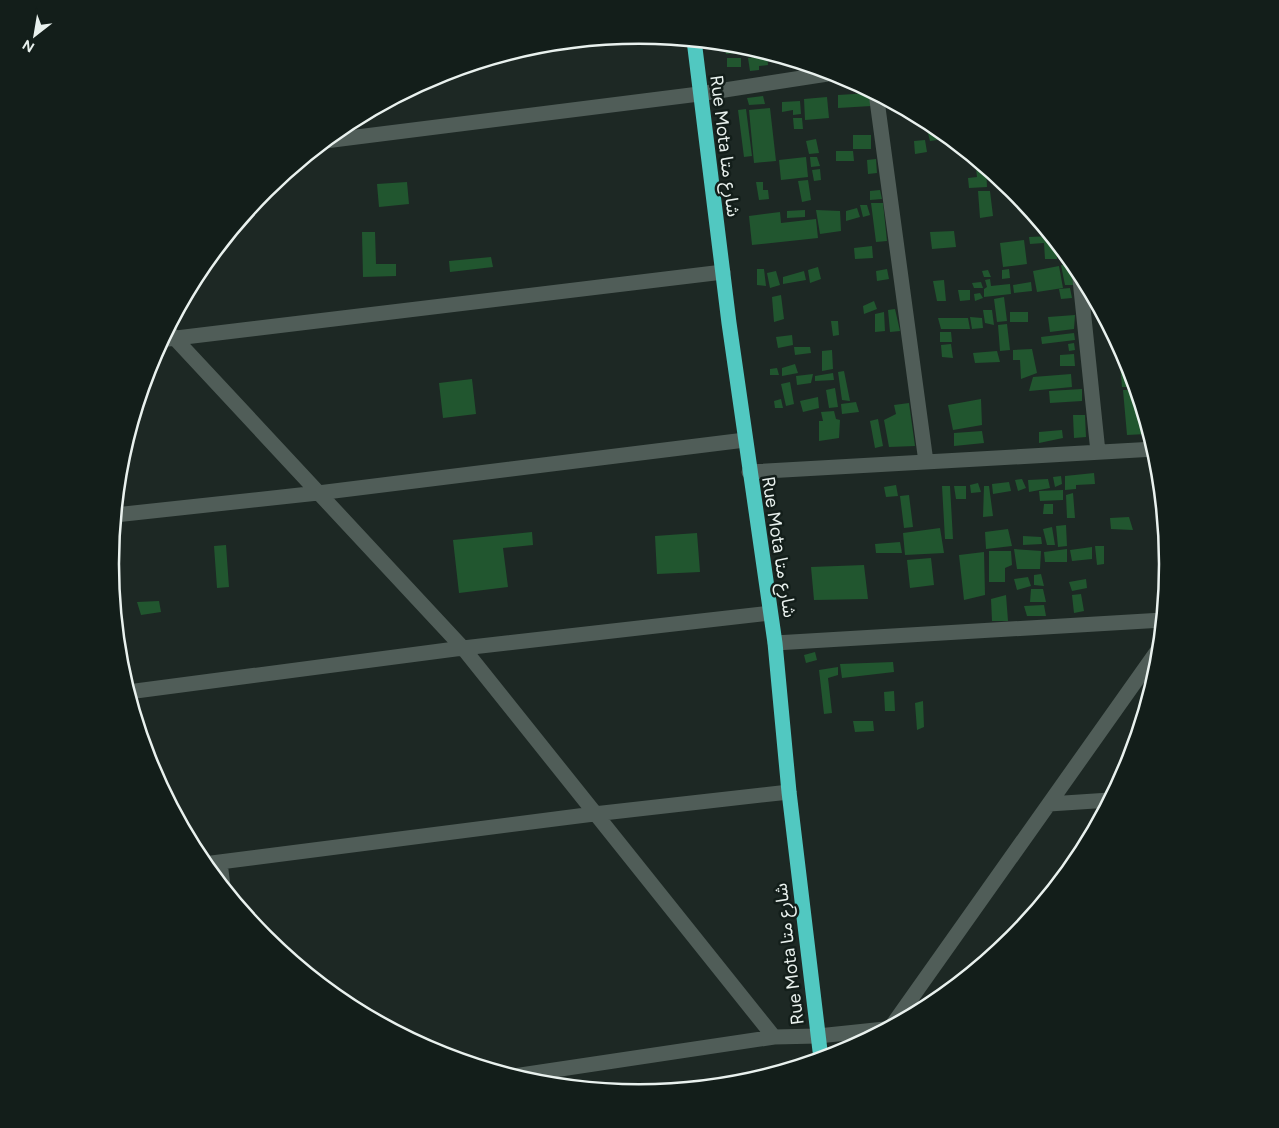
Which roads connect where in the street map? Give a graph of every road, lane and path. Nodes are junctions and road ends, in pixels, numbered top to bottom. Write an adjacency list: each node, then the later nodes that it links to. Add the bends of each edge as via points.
1 (695, 47): 3 (highway, Rue Mota شارع متا)
2 (819, 75): 3 (street)
3 (699, 94): 5 (street); 6 (highway, Rue Mota شارع متا)
4 (877, 101): 13 (street)
5 (340, 139)
6 (723, 272): 8 (street); 10 (highway, Rue Mota شارع متا)
7 (1081, 290): 12 (street)
8 (172, 336)
9 (171, 339): 15 (street)
10 (745, 440): 14 (highway, Rue Mota شارع متا); 15 (street)
11 (1147, 449): 12 (street)
12 (1098, 452): 13 (street)
13 (926, 462): 14 (street)
14 (749, 472): 17 (highway, Rue Mota شارع متا)
15 (318, 493): 16 (street); 20 (street)
16 (122, 515)
17 (770, 612): 19 (highway, Rue Mota شارع متا); 20 (street)
18 (1156, 620): 19 (street)
19 (775, 643): 23 (highway, Rue Mota شارع متا)
20 (463, 648): 22 (street); 26 (street)
21 (1151, 660): 25 (street)
22 (135, 691)
23 (789, 792): 26 (street); 32 (highway, Rue Mota شارع متا)
24 (1103, 800): 25 (street)
25 (1049, 804): 30 (street)
26 (594, 814): 27 (street); 33 (street)
27 (220, 862): 28 (street); 29 (street)
28 (214, 863)
29 (221, 873)
30 (899, 1015)
31 (869, 1032): 32 (street)
32 (818, 1036): 33 (street); 34 (highway, Rue Mota شارع متا)
33 (774, 1037): 35 (street)
34 (819, 1052)
35 (534, 1073)

